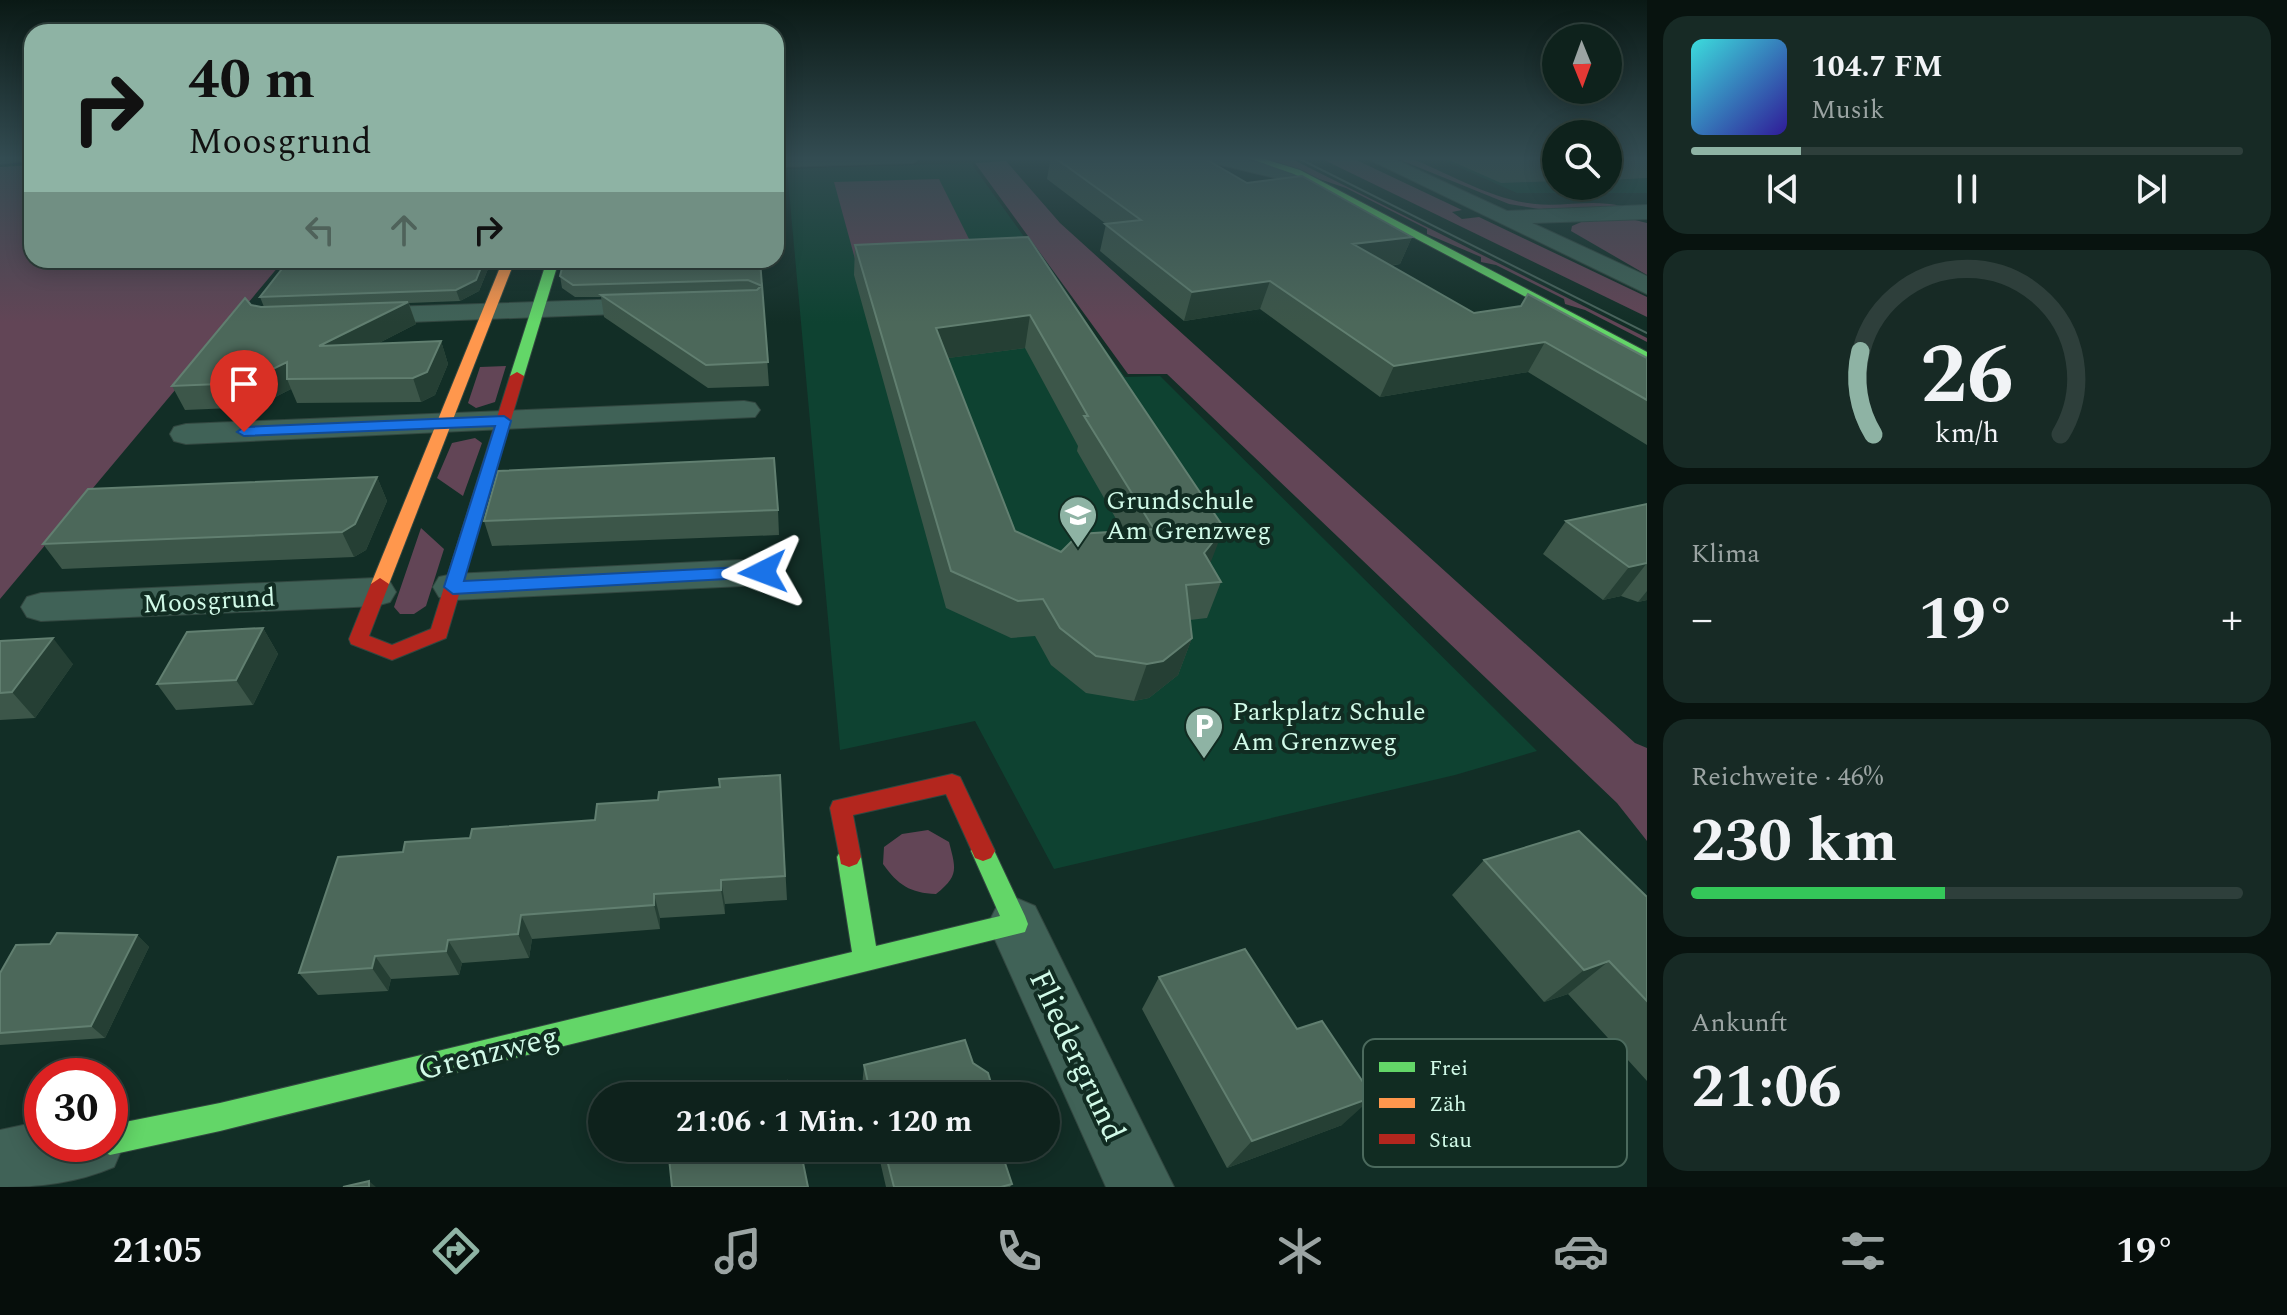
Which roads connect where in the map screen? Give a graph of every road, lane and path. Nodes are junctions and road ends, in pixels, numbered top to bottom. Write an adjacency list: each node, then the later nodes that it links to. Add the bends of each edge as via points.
1 (1371, 212): 12 (street)
2 (1495, 212): 4 (street)
3 (1644, 213): 4 (street)
4 (1505, 217): 7 (street)
5 (506, 268): 10 (street)
6 (550, 268): 9 (street)
7 (1647, 286)
8 (689, 305): 9 (street)
9 (537, 310): 10 (street); 14 (street)
10 (489, 311): 11 (street); 15 (street)
11 (333, 316)
12 (1647, 357)
13 (744, 410): 14 (street)
14 (504, 421): 15 (street); 18 (street)
15 (447, 423): 16 (street); 19 (street)
16 (186, 434)
17 (763, 572): 18 (street)
18 (453, 587): 19 (street, via 439,633 392,653 358,639)
19 (376, 592): 20 (street, Moosgrund)
20 (41, 607)
21 (1016, 924): 22 (street, Grenzweg); 22 (street, via 952,783 841,808); 26 (street, Fliedergrund)
22 (866, 960): 23 (street, Grenzweg)
23 (128, 1136)
24 (24, 1158): 25 (street)
25 (0, 1163)
26 (1140, 1187)

